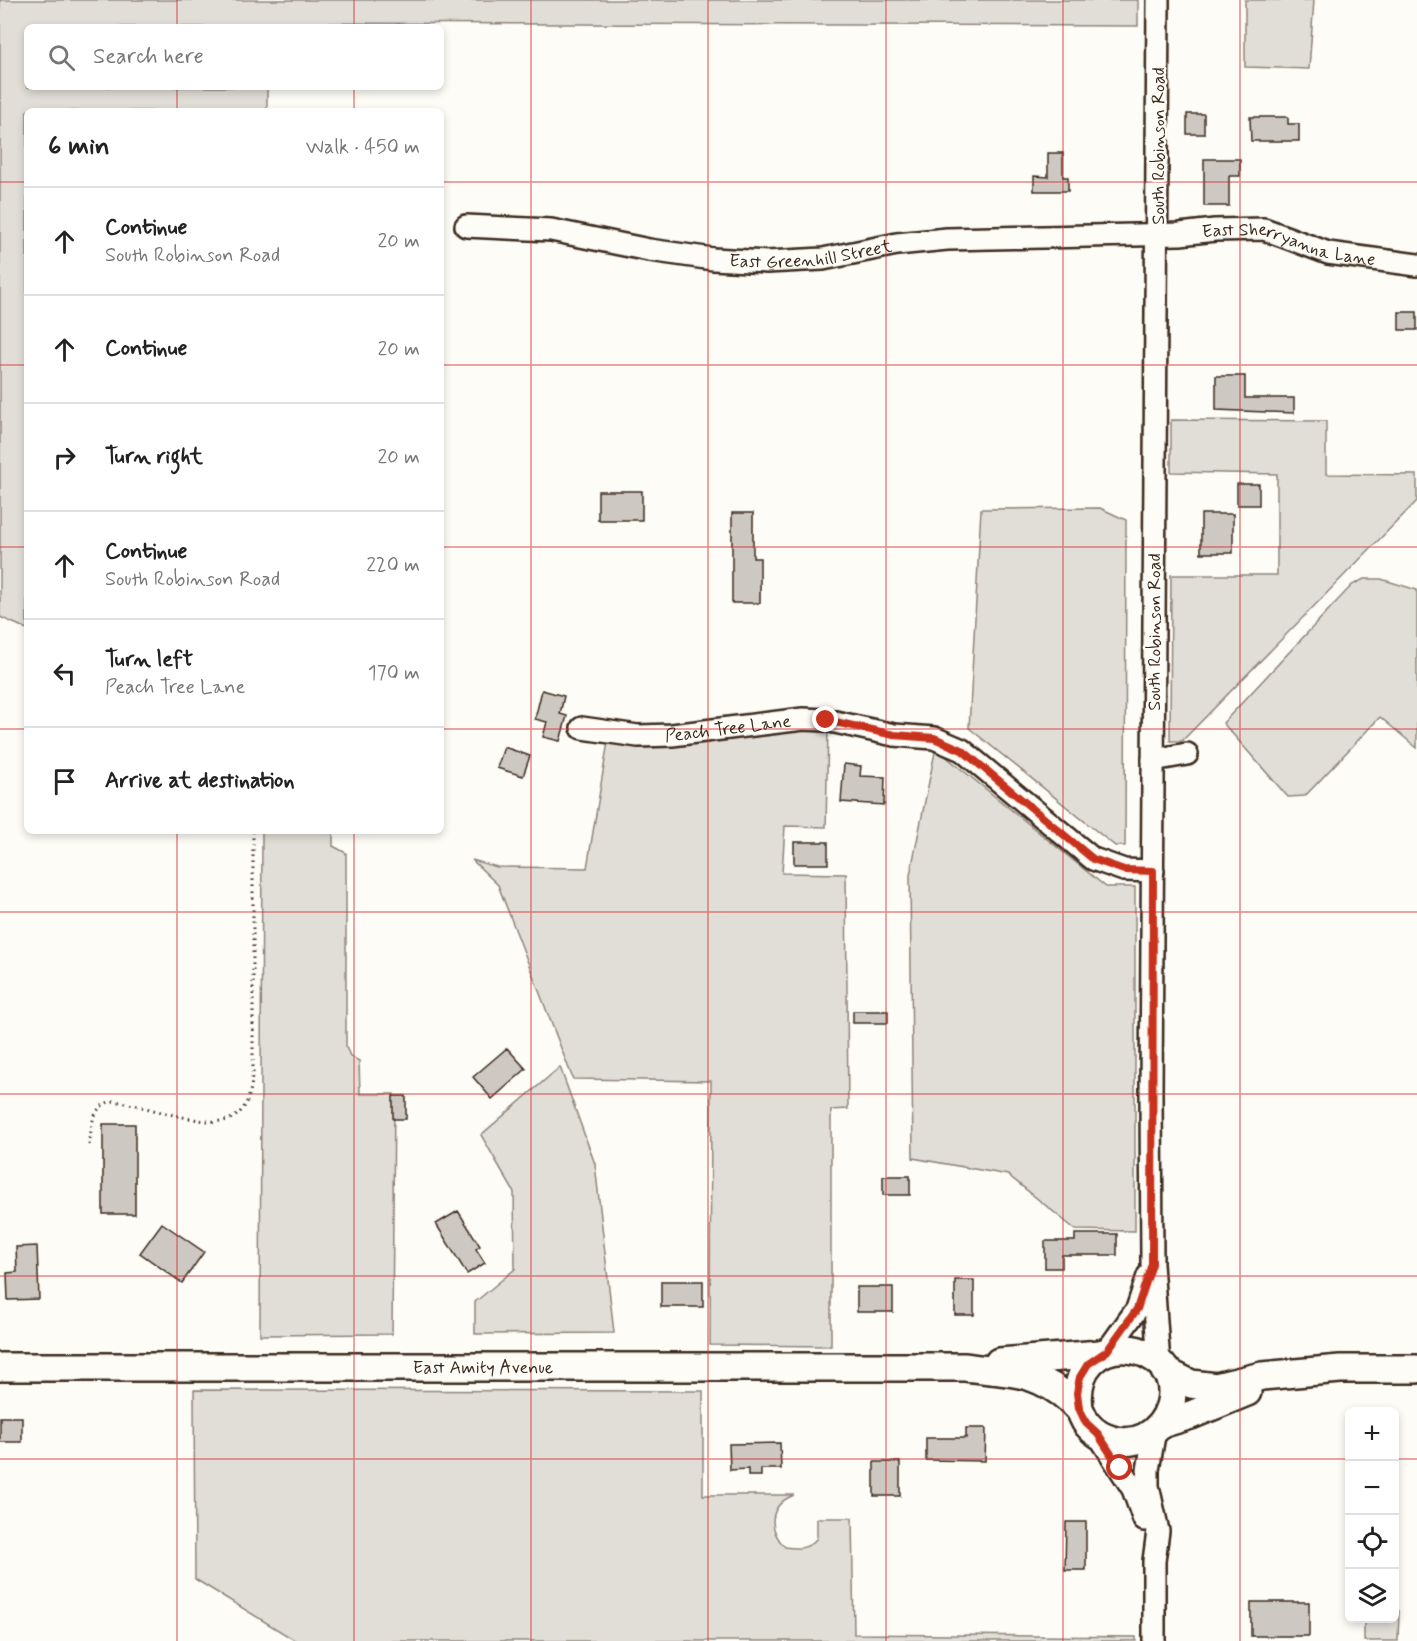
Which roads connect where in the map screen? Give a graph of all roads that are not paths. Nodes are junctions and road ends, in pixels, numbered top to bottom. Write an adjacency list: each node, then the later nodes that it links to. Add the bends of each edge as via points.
1 (1158, 0): 3 (street, South Robinson Road)
2 (466, 226): 3 (street, East Greenhill Street, via 551,230 671,253 767,262 823,259 947,238)
3 (1158, 234): 4 (street, East Sherryanna Lane, via 1264,229 1328,253); 7 (street, South Robinson Road)
4 (1417, 265)
5 (582, 728): 8 (street, Peach Tree Lane, via 638,736 672,735 803,719 934,738 962,750 1093,859 1124,870)
6 (1187, 754): 7 (street)
7 (1153, 760): 8 (street, South Robinson Road)
8 (1153, 871): 9 (street, South Robinson Road)
9 (1152, 1264): 10 (street, South Robinson Road, via 1137,1309); 13 (street, South Robinson Road)
10 (1103, 1353): 12 (main road, East Amity Avenue); 13 (main road, via 1129,1348 1143,1352); 16 (main road, via 1088,1364 1080,1377)
11 (0, 1366): 12 (main road, East Amity Avenue)
12 (965, 1367): 16 (main road, East Amity Avenue, via 1039,1380)
13 (1162, 1367): 15 (main road, via 1191,1384 1216,1387 1262,1376); 17 (main road, via 1171,1385 1171,1400)
14 (1417, 1369): 15 (main road)
15 (1296, 1374): 17 (main road)
16 (1079, 1408): 18 (main road, via 1086,1423)
17 (1158, 1427): 18 (main road, via 1129,1442 1113,1441); 19 (street, via 1148,1470 1158,1531)
18 (1098, 1434): 19 (street, via 1133,1489)
19 (1154, 1561): 20 (street)
20 (1154, 1641)

